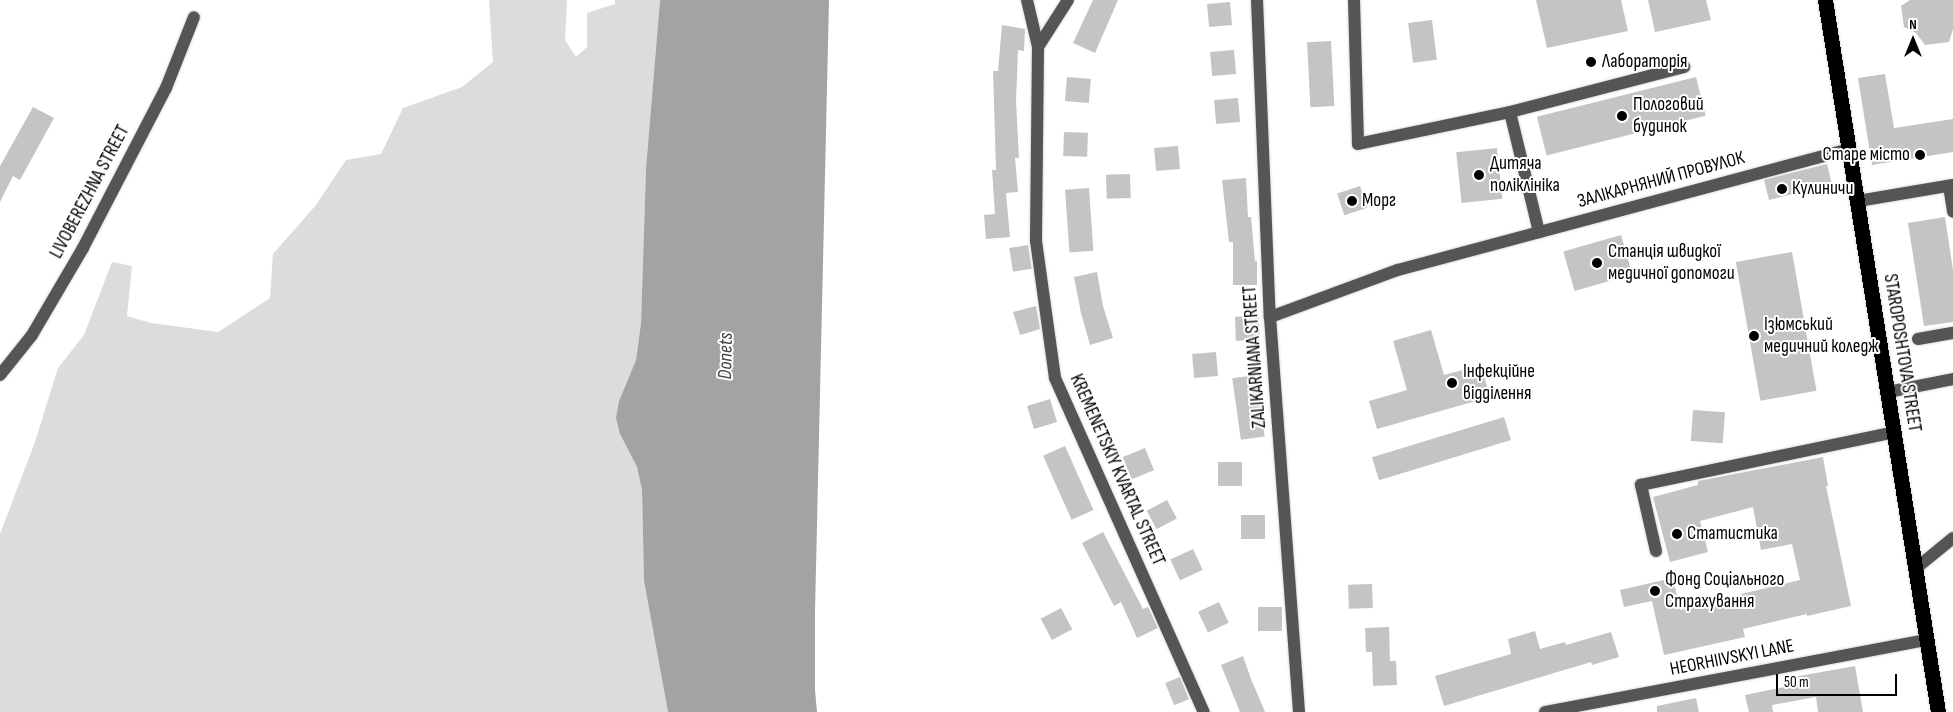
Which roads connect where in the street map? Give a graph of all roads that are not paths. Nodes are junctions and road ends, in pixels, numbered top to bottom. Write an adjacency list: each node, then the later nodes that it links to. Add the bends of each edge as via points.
1 (1027, 0): 7 (street, KREMENETSKIY KVARTAL STREET)
2 (1068, 0): 7 (street)
3 (1257, 0): 15 (street, ZALIKARNIANA STREET)
4 (1354, 0): 9 (street, via 1358,144)
5 (1825, 0): 10 (highway, STAROPOSHTOVA STREET)
6 (194, 16): 18 (street, LIVOBEREZHNA STREET, via 166,88 83,248 32,335)
7 (1038, 47): 26 (street, KREMENETSKIY KVARTAL STREET, via 1036,241 1055,378)
8 (1684, 67): 9 (street)
9 (1510, 112): 14 (street)
10 (1847, 150): 12 (highway, STAROPOSHTOVA STREET); 14 (street, ЗАЛІКАРНЯНИЙ ПРОВУЛОК)
11 (1951, 186): 12 (street); 13 (street)
12 (1858, 201): 20 (highway, STAROPOSHTOVA STREET)
13 (1953, 212)
14 (1539, 232): 15 (street, ЗАЛІКАРНЯНИЙ ПРОВУЛОК, via 1398,270)
15 (1270, 317): 27 (street, ZALIKARNIANA STREET)
16 (1953, 333): 17 (street)
17 (1918, 339)
18 (0, 375)
19 (1953, 379): 20 (street)
20 (1888, 392): 21 (highway, STAROPOSHTOVA STREET)
21 (1894, 432): 23 (street, via 1641,485); 24 (highway, STAROPOSHTOVA STREET)
22 (1953, 538): 24 (street)
23 (1656, 551)
24 (1915, 569): 25 (highway, STAROPOSHTOVA STREET)
25 (1927, 640): 28 (street, HEORHIIVSKYI LANE); 29 (highway, STAROPOSHTOVA STREET)
26 (1204, 712)
27 (1299, 712)
28 (1545, 712)
29 (1938, 712)

